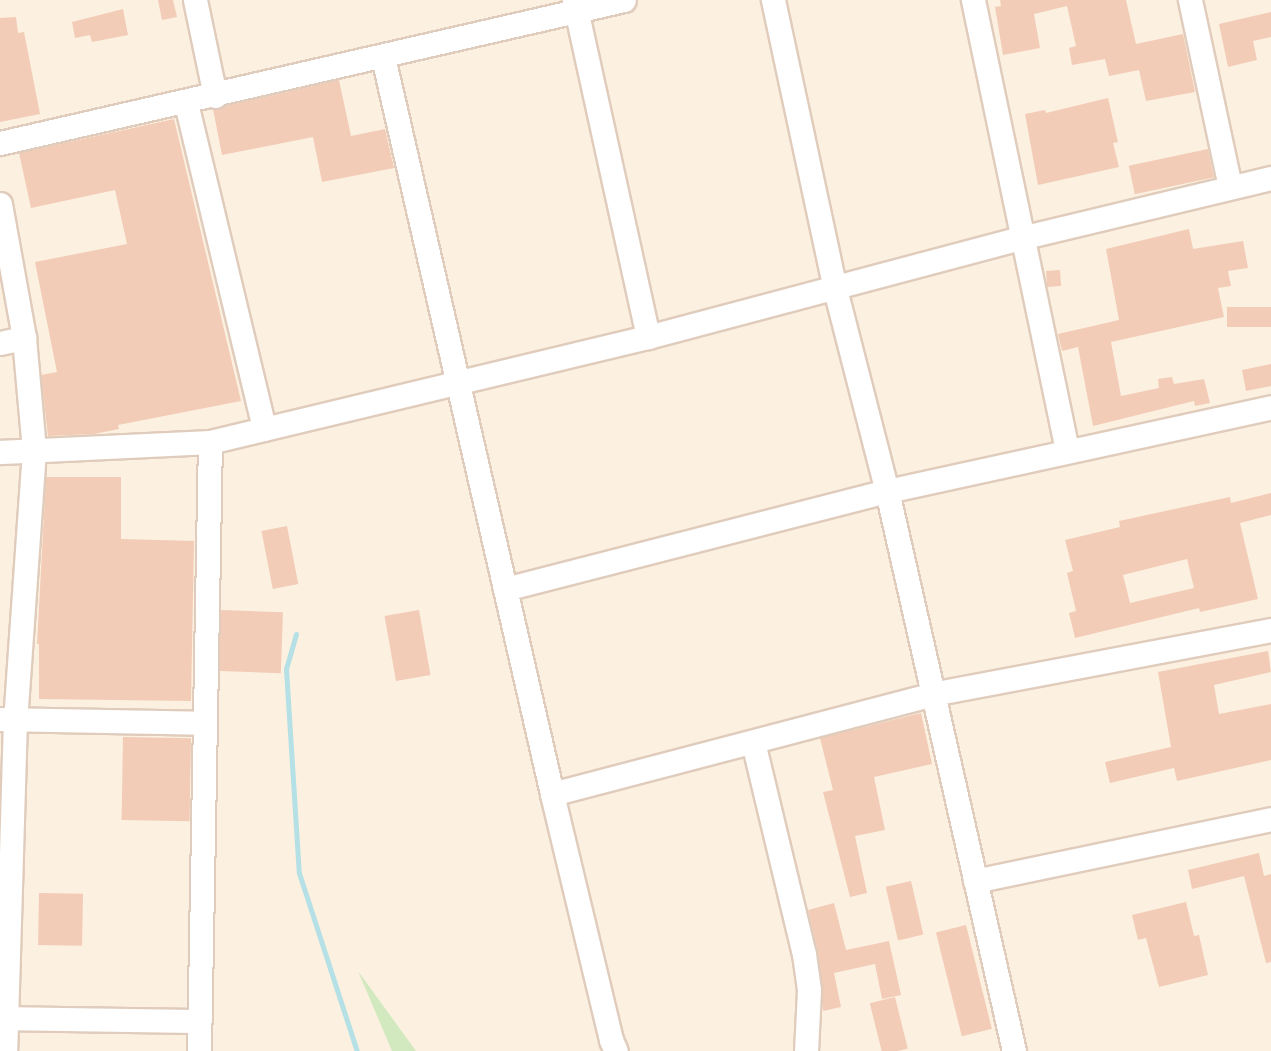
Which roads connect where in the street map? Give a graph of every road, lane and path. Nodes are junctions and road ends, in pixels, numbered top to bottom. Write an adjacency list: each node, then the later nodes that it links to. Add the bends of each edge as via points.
1 (195, 0): 8 (street)
2 (624, 0): 6 (street)
3 (773, 0): 15 (street)
4 (973, 0): 14 (street)
5 (1190, 0): 12 (street)
6 (575, 5): 7 (street); 16 (street)
7 (383, 57): 8 (street); 19 (street)
8 (215, 96): 9 (street)
9 (186, 103): 10 (street); 21 (street)
10 (0, 143)
11 (1271, 178): 12 (street)
12 (1230, 187): 14 (street)
13 (0, 204): 17 (street)
14 (1021, 238): 15 (street); 24 (street)
15 (835, 289): 16 (street); 26 (street)
16 (648, 337): 19 (street)
17 (24, 338): 18 (street); 23 (street)
18 (0, 343)
19 (458, 384): 21 (street); 27 (street)
20 (1271, 407): 24 (street)
21 (264, 429): 22 (street)
22 (210, 442): 23 (street); 31 (street)
23 (34, 450): 25 (street); 30 (street)
24 (1067, 450): 26 (street)
25 (0, 452)
26 (887, 491): 27 (street); 29 (street)
27 (505, 589): 33 (street)
28 (1271, 630): 29 (street)
29 (932, 694): 32 (street); 35 (street)
30 (7, 719): 31 (street); 36 (street)
31 (204, 723): 37 (street)
32 (753, 742): 33 (street); 41 (street, via 804,954 809,990)
33 (552, 794): 40 (street)
34 (1271, 819): 35 (street)
35 (975, 881): 42 (street)
36 (3, 1017): 37 (street); 38 (street)
37 (199, 1021): 39 (street)
38 (5, 1051)
39 (199, 1051)
40 (617, 1051)
41 (806, 1051)
42 (1014, 1051)

